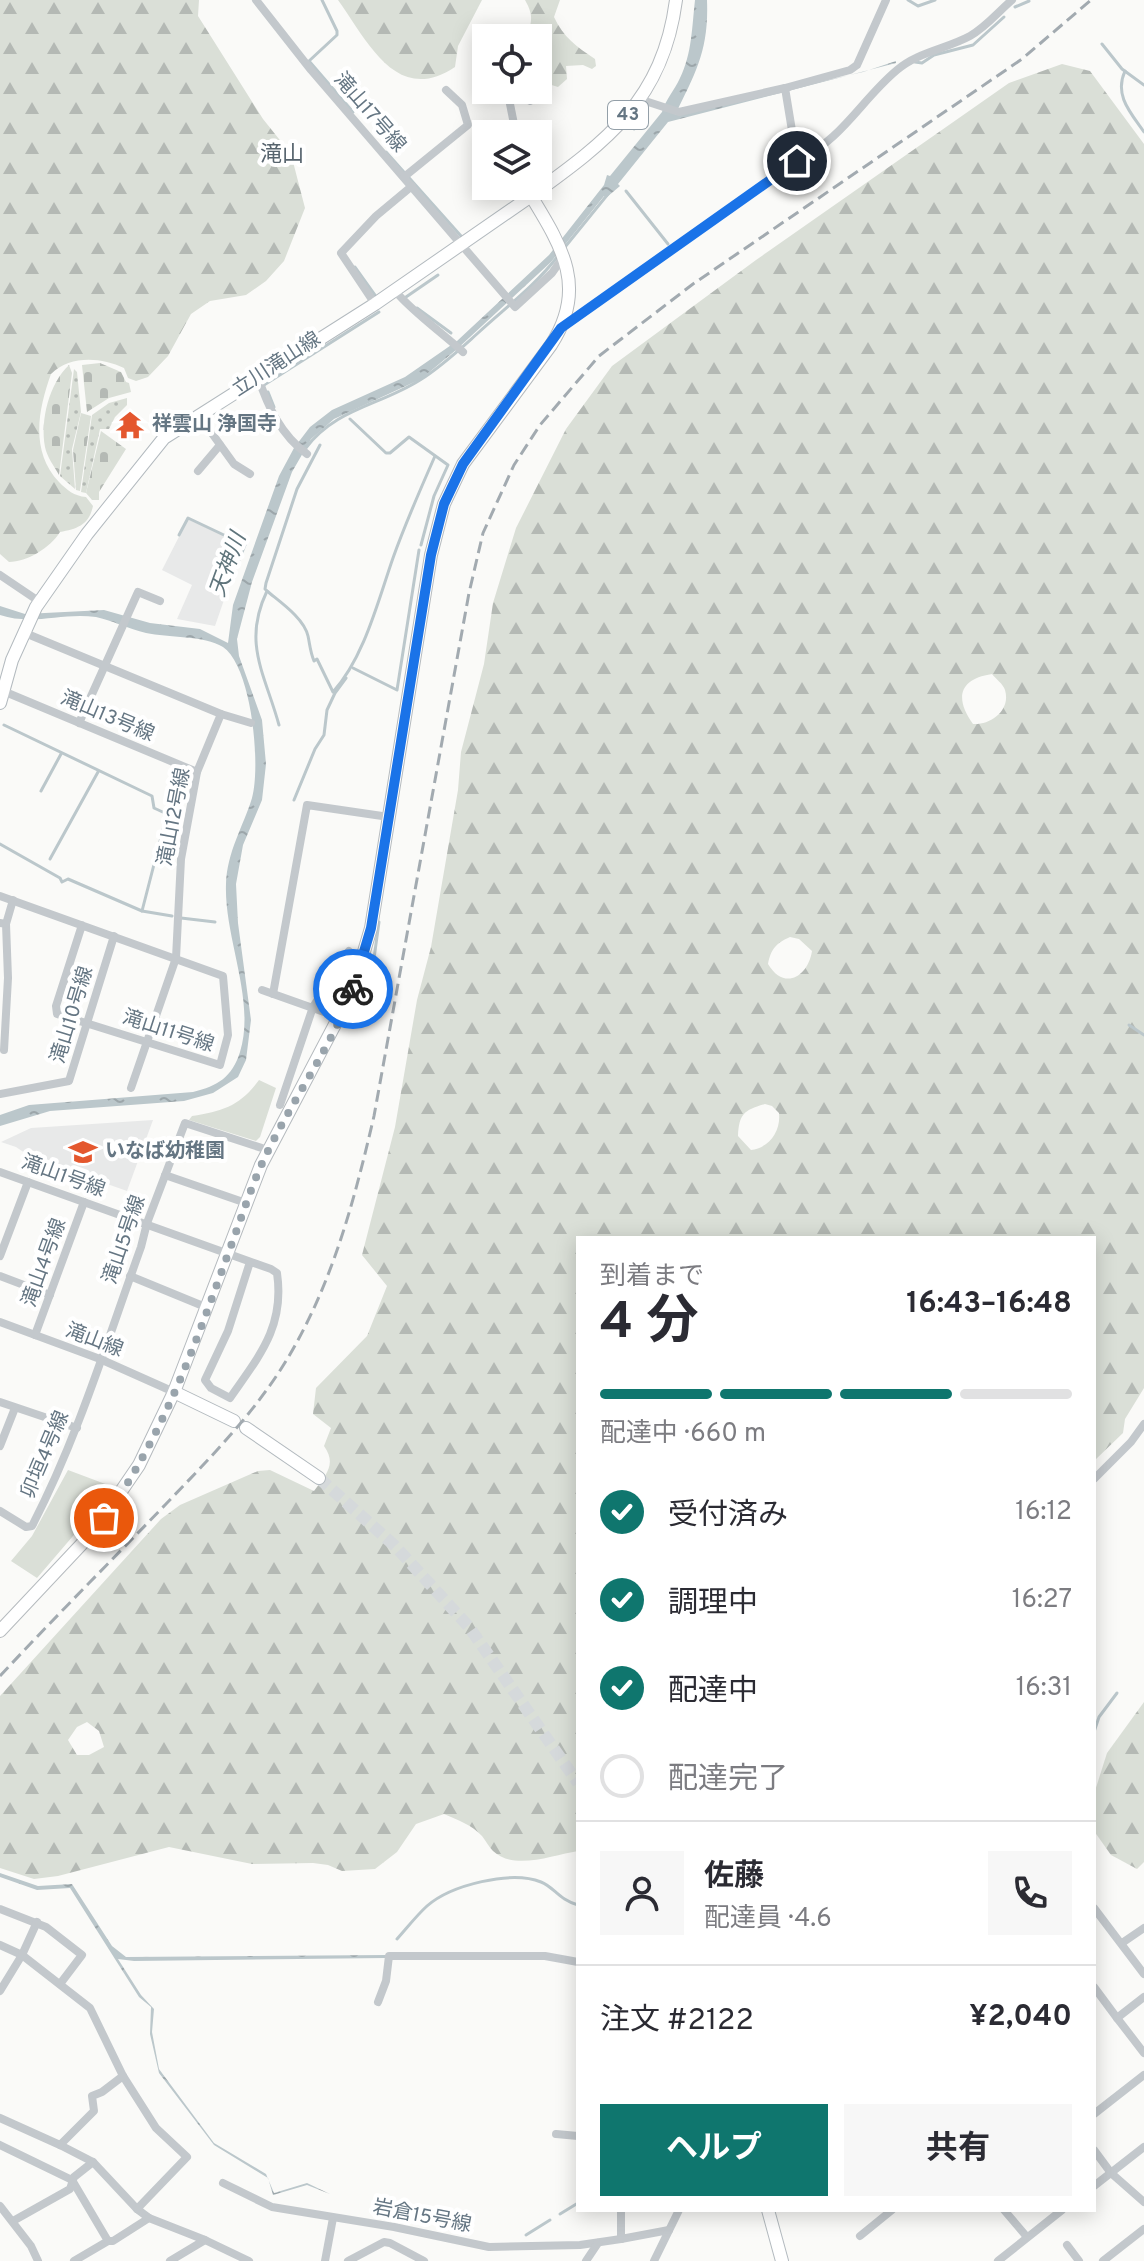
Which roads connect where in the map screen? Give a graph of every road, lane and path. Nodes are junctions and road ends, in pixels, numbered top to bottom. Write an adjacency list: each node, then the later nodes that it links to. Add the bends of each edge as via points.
1 (256, 0): 9 (street, 滝山17号線)
2 (676, 0): 7 (main road, 43, via 666,46)
3 (886, 0): 5 (street, via 857,65)
4 (1012, 0): 8 (street, via 968,37 897,70 842,130)
5 (785, 88): 7 (street, via 677,112); 8 (street)
6 (446, 90): 9 (street, via 462,105 468,125)
7 (639, 99): 10 (main road, 43, via 596,148)
8 (797, 161): 18 (street)
9 (404, 177): 11 (street, 滝山17号線)
10 (552, 178)
11 (412, 186): 14 (street, 滝山17号線); 17 (street, via 341,253)
12 (520, 200): 14 (main road, 立川滝山線)
13 (536, 200): 15 (main road)
14 (461, 245): 15 (street, 滝山17号線, via 515,307 552,273); 16 (main road, 立川滝山線)
15 (563, 255): 18 (main road, via 569,298)
16 (395, 291): 17 (main road, 立川滝山線); 19 (street)
17 (375, 304): 20 (main road, 立川滝山線)
18 (561, 328): 36 (main road, via 472,450 444,504)
19 (463, 352)
20 (258, 377): 21 (main road, 立川滝山線); 23 (street, via 274,415)
21 (198, 414): 22 (street); 28 (main road, 立川滝山線, via 164,438)
22 (220, 445): 24 (street); 25 (street)
23 (306, 453)
24 (198, 471)
25 (250, 474)
26 (0, 575): 28 (street)
27 (160, 601): 30 (street, via 138,592)
28 (38, 604): 29 (main road, 立川滝山線)
29 (26, 628): 30 (street); 31 (main road, 立川滝山線)
30 (105, 664): 32 (street); 33 (street)
31 (2, 697): 33 (street, 滝山13号線)
32 (221, 714): 34 (street); 35 (street, 滝山12号線)
33 (79, 723): 35 (street, 滝山13号線)
34 (251, 723)
35 (197, 772): 43 (street, 滝山12号線, via 181,859)
36 (389, 817): 45 (street, via 307,805); 48 (main road, via 367,944)
37 (0, 896): 38 (street, 滝山11号線)
38 (13, 900): 39 (street); 40 (street, 滝山11号線)
39 (3, 923): 46 (street)
40 (82, 925): 41 (street, 滝山11号線); 49 (street, 滝山11号線, via 56,1006 57,1014)
41 (114, 936): 43 (street, 滝山11号線); 49 (street, 滝山10号線)
42 (349, 951): 47 (street)
43 (176, 958): 50 (street, 滝山12号線); 50 (street, 滝山11号線, via 223,976 228,1035 222,1066)
44 (262, 990): 45 (street)
45 (273, 994): 47 (street)
46 (3, 1006): 51 (street)
47 (313, 1007): 48 (street); 54 (street)
48 (341, 1018): 57 (main road)
49 (87, 1023): 50 (street, 滝山11号線); 53 (street, 滝山10号線, via 69,1081)
50 (149, 1041): 52 (street, 滝山12号線)
51 (4, 1050)
52 (131, 1088)
53 (0, 1094)
54 (280, 1105)
55 (189, 1113): 56 (street, 滝山5号線)
56 (185, 1123): 57 (street); 59 (street, 滝山5号線)
57 (268, 1150): 62 (main road)
58 (0, 1172): 60 (street, 滝山1号線)
59 (165, 1175): 62 (street); 63 (street, 滝山5号線)
60 (28, 1182): 61 (street, 滝山1号線); 65 (street)
61 (84, 1202): 63 (street, 滝山1号線); 69 (street, 滝山4号線)
62 (246, 1203): 64 (main road)
63 (147, 1223): 64 (street, 滝山1号線); 68 (street, 滝山5号線)
64 (228, 1253): 66 (street, 滝山1号線); 70 (main road)
65 (0, 1256)
66 (250, 1262): 75 (street, via 228,1331 205,1380); 75 (street, 滝山1号線, via 277,1273 277,1316 268,1341)
67 (0, 1276): 69 (street)
68 (130, 1276): 70 (street); 73 (street, 滝山5号線)
69 (50, 1295): 72 (street, 滝山4号線)
70 (208, 1308): 74 (main road)
71 (0, 1322): 72 (street, 滝山線)
72 (35, 1335): 73 (street, 滝山線)
73 (100, 1359): 74 (street, 滝山線); 80 (street, 卯垣4号線)
74 (174, 1392): 78 (main road); 85 (main road, via 114,1505)
75 (230, 1398): 78 (street)
76 (0, 1402): 77 (street)
77 (15, 1408): 80 (street); 81 (street)
78 (219, 1414): 83 (main road)
79 (1144, 1424): 82 (street)
80 (77, 1428): 84 (street, 卯垣4号線, via 32,1526)
81 (0, 1446)
82 (1096, 1477)
83 (319, 1478)
84 (0, 1511)
85 (1, 1628)
86 (0, 1909): 88 (street)
87 (1096, 1910): 90 (street)
88 (37, 1922): 92 (street); 95 (street, via 82,1955)
89 (1144, 1928): 90 (street)
90 (1122, 1943): 94 (street)
91 (0, 1945): 92 (street)
92 (22, 1955): 95 (street); 97 (street)
93 (576, 1962): 99 (street, via 545,1956 389,1956)
94 (1144, 1974)
95 (60, 1984): 103 (street, via 90,2008)
96 (1096, 1990): 100 (street)
97 (0, 1991)
98 (1144, 1997): 100 (street)
99 (378, 2002)
100 (1117, 2018): 101 (street)
101 (1144, 2053)
102 (1144, 2075): 104 (street)
103 (123, 2076): 109 (street, via 92,2096 94,2111); 119 (street, via 156,2128 187,2157)
104 (1096, 2112)
105 (0, 2118): 109 (street)
106 (556, 2134): 107 (street)
107 (576, 2136)
108 (0, 2145): 114 (street)
109 (60, 2145): 112 (street)
110 (1144, 2147): 113 (street)
111 (1096, 2153): 113 (street)
112 (93, 2162): 114 (street); 119 (street)
113 (1111, 2173): 116 (street); 117 (street)
114 (72, 2180): 128 (street, via 70,2189); 136 (street)
115 (223, 2183): 127 (street, 岩倉15号線, via 272,2207)
116 (1096, 2184)
117 (1144, 2202)
118 (0, 2206): 128 (street)
119 (137, 2209): 126 (street)
120 (621, 2212): 134 (street)
121 (678, 2212): 131 (street)
122 (769, 2212): 149 (main road)
123 (890, 2212): 132 (street)
124 (1006, 2212): 133 (street)
125 (1059, 2212): 133 (street)
126 (149, 2218): 135 (street); 136 (street)
127 (333, 2218): 129 (street, 岩倉15号線); 144 (street)
128 (13, 2221): 140 (street)
129 (394, 2227): 137 (street); 138 (street, 岩倉15号線, via 489,2247)
130 (1144, 2229): 152 (street)
131 (669, 2230): 134 (street, 岩倉15号線); 148 (street)
132 (860, 2236)
133 (1027, 2237): 150 (street)
134 (621, 2239): 138 (street, 岩倉15号線)
135 (205, 2240): 142 (street); 143 (street)
136 (108, 2241): 141 (street)
137 (390, 2243): 145 (street); 146 (street)
138 (598, 2243): 147 (street)
139 (1067, 2245): 151 (street)
140 (38, 2261)
141 (74, 2261)
142 (170, 2261)
143 (249, 2261)
144 (325, 2261)
145 (348, 2261)
146 (424, 2261)
147 (586, 2261)
148 (654, 2261)
149 (782, 2261)
150 (998, 2261)
151 (1079, 2261)
152 (1103, 2261)

